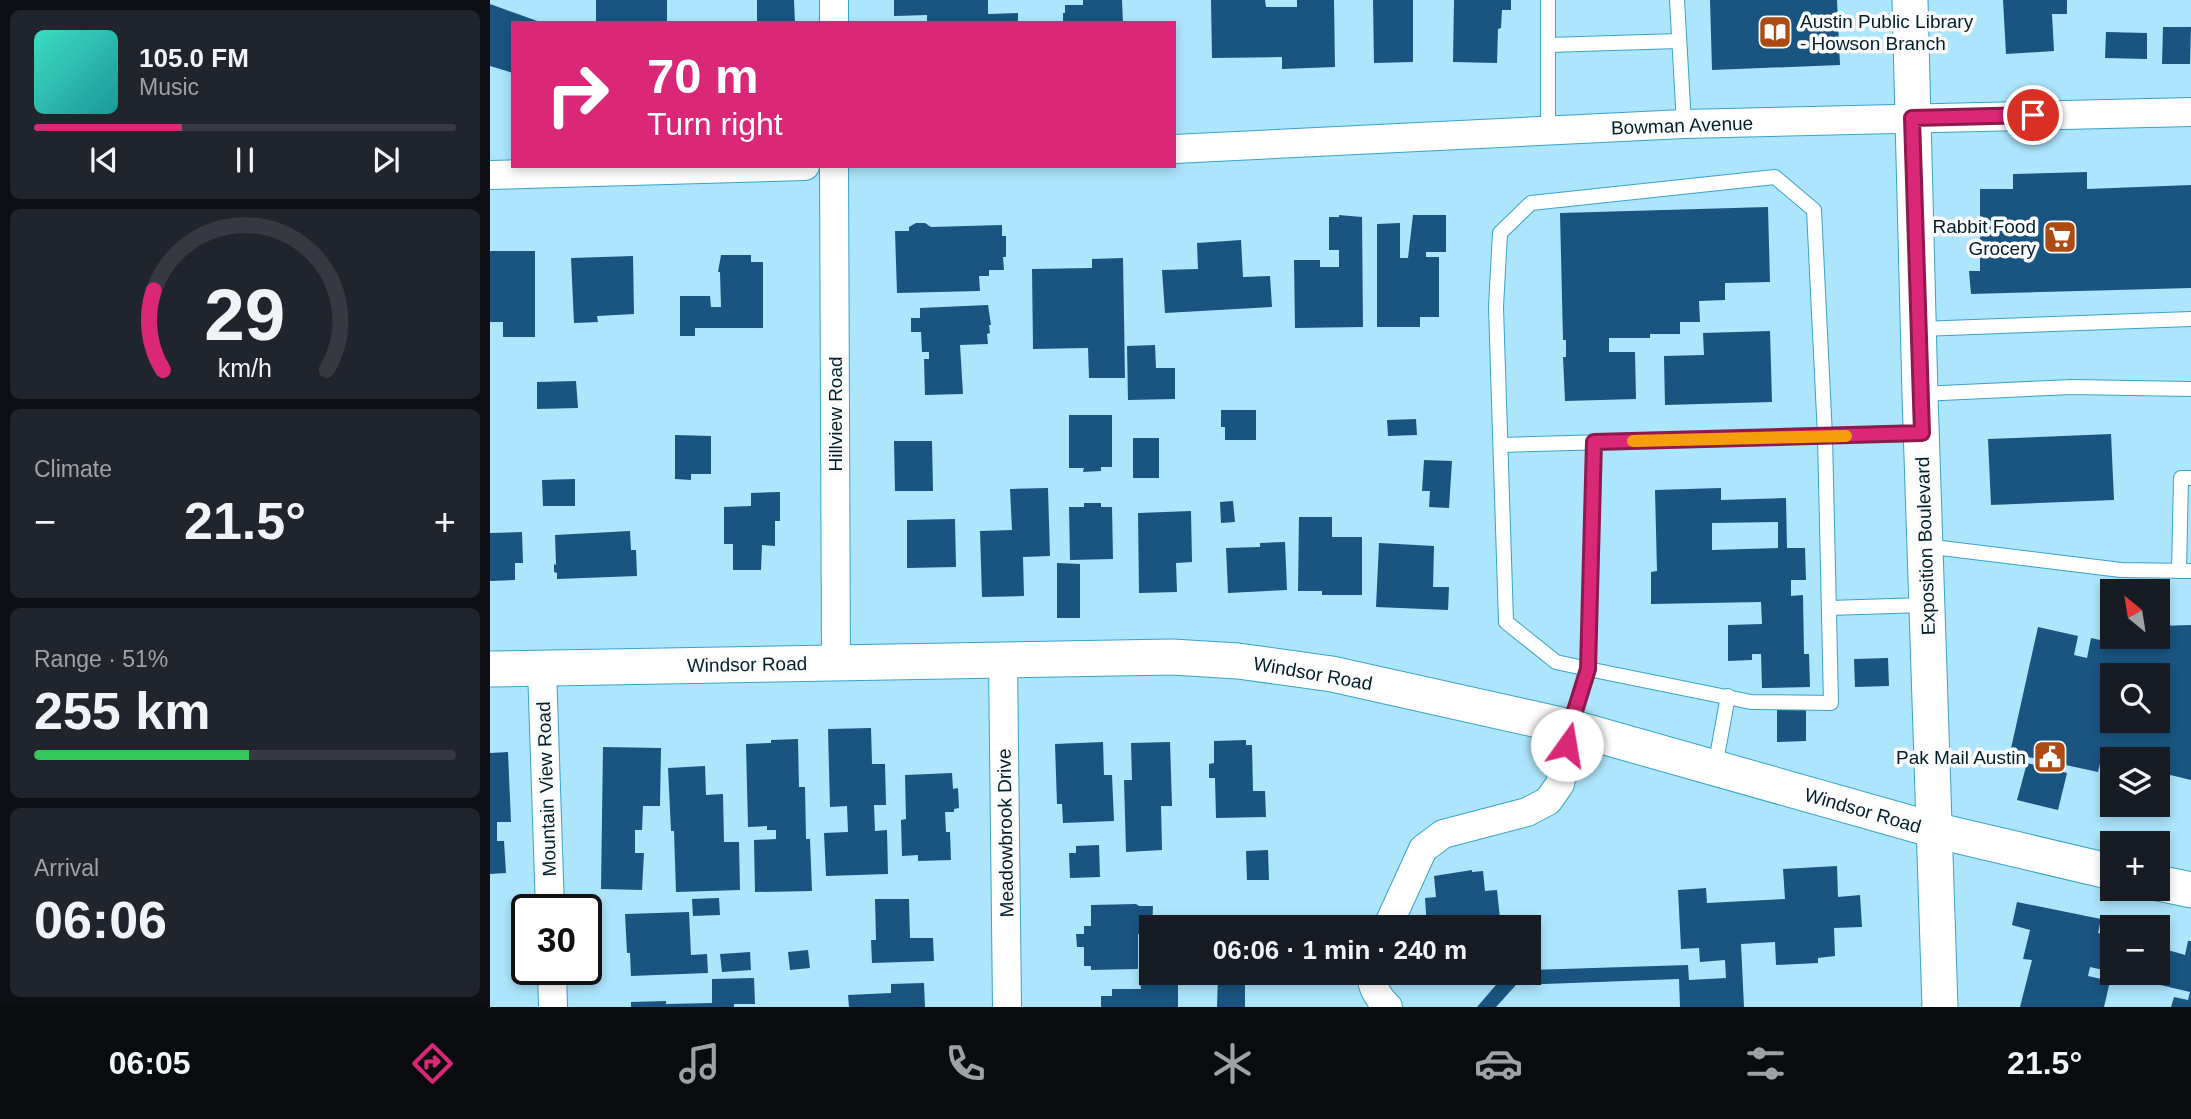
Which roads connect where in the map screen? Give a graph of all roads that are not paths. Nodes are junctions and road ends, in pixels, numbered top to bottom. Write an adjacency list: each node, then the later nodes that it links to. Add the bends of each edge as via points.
1 (834, 0): 5 (street)
2 (1548, 0): 7 (lane)
3 (1676, 0): 6 (lane)
4 (1910, 0): 9 (street, Exposition Boulevard)
5 (834, 21)
6 (1679, 41): 7 (lane); 10 (lane)
7 (1548, 45): 11 (lane)
8 (2191, 112): 9 (street, Bowman Avenue)
9 (1912, 118): 10 (street, Bowman Avenue); 17 (street, Exposition Boulevard)
10 (1684, 124): 11 (street, Bowman Avenue)
11 (1548, 131): 12 (street, Bowman Avenue)
12 (1176, 149)
13 (742, 168): 15 (street)
14 (834, 168): 30 (street, Hillview Road)
15 (490, 176)
16 (2191, 319): 17 (lane)
17 (1918, 329): 19 (street, Exposition Boulevard)
18 (2191, 389): 19 (lane, via 2072,387)
19 (1920, 394): 20 (street, Exposition Boulevard)
20 (1922, 433): 21 (lane); 25 (street, Exposition Boulevard)
21 (1825, 436): 22 (lane); 23 (lane, via 1814,210 1775,177 1531,203 1500,233 1496,307); 28 (lane)
22 (1594, 442): 23 (lane); 33 (lane)
23 (1501, 445): 33 (lane, via 1506,622 1556,662)
24 (2191, 478): 26 (lane, via 2181,478)
25 (1925, 546): 26 (lane, via 2121,570); 27 (street, Exposition Boulevard)
26 (2185, 570)
27 (1927, 606): 28 (lane); 37 (street, Exposition Boulevard)
28 (1829, 608): 34 (lane, via 1831,703 1751,702)
29 (1003, 659): 30 (street, Windsor Road); 35 (street, Windsor Road, via 1237,661 1332,674); 46 (street, Meadowbrook Drive)
30 (836, 662): 31 (street, Windsor Road)
31 (542, 668): 32 (street, Windsor Road); 41 (street, Mountain View Road)
32 (490, 669)
33 (1588, 669): 34 (lane); 35 (lane)
34 (1728, 696): 36 (lane)
35 (1570, 727): 36 (street, Windsor Road); 42 (street, via 1560,784 1548,801 1527,812 1443,834 1423,849)
36 (1714, 768): 37 (street, Windsor Road)
37 (1934, 830): 38 (street, Windsor Road); 48 (street, Exposition Boulevard)
38 (2100, 869)
39 (2170, 886): 40 (street)
40 (2191, 890)
41 (549, 894)
42 (1394, 915)
43 (552, 985): 45 (street)
44 (1374, 985): 47 (street)
45 (553, 1007)
46 (1007, 1007)
47 (1388, 1007)
48 (1940, 1007)

